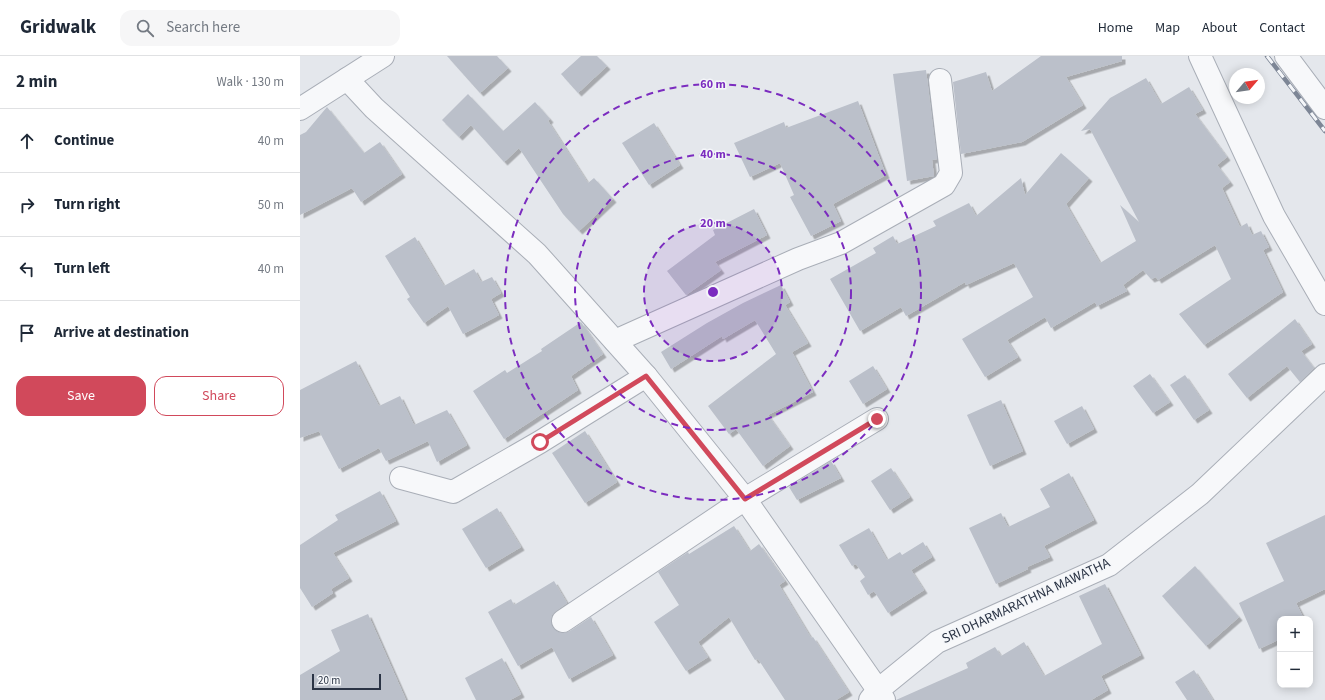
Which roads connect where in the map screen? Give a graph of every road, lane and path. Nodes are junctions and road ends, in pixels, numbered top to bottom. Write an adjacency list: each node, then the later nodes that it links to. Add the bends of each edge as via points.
1 (383, 56): 4 (street)
2 (1200, 56): 8 (street, via 1274,216)
3 (1286, 56): 6 (street)
4 (347, 78): 7 (street); 9 (street, via 374,108 536,254)
5 (940, 80): 9 (street, via 951,173 944,185 841,243 798,259)
6 (1325, 108)
7 (300, 109)
8 (1325, 304)
9 (615, 341): 11 (street)
10 (1325, 374): 16 (street, SRI DHARMARATHNA MAWATHA, via 1200,494 1109,565 937,642)
11 (646, 376): 13 (street, via 453,492); 14 (street)
12 (877, 419): 14 (street)
13 (401, 478)
14 (745, 499): 15 (street); 16 (street)
15 (563, 621)
16 (877, 697)

